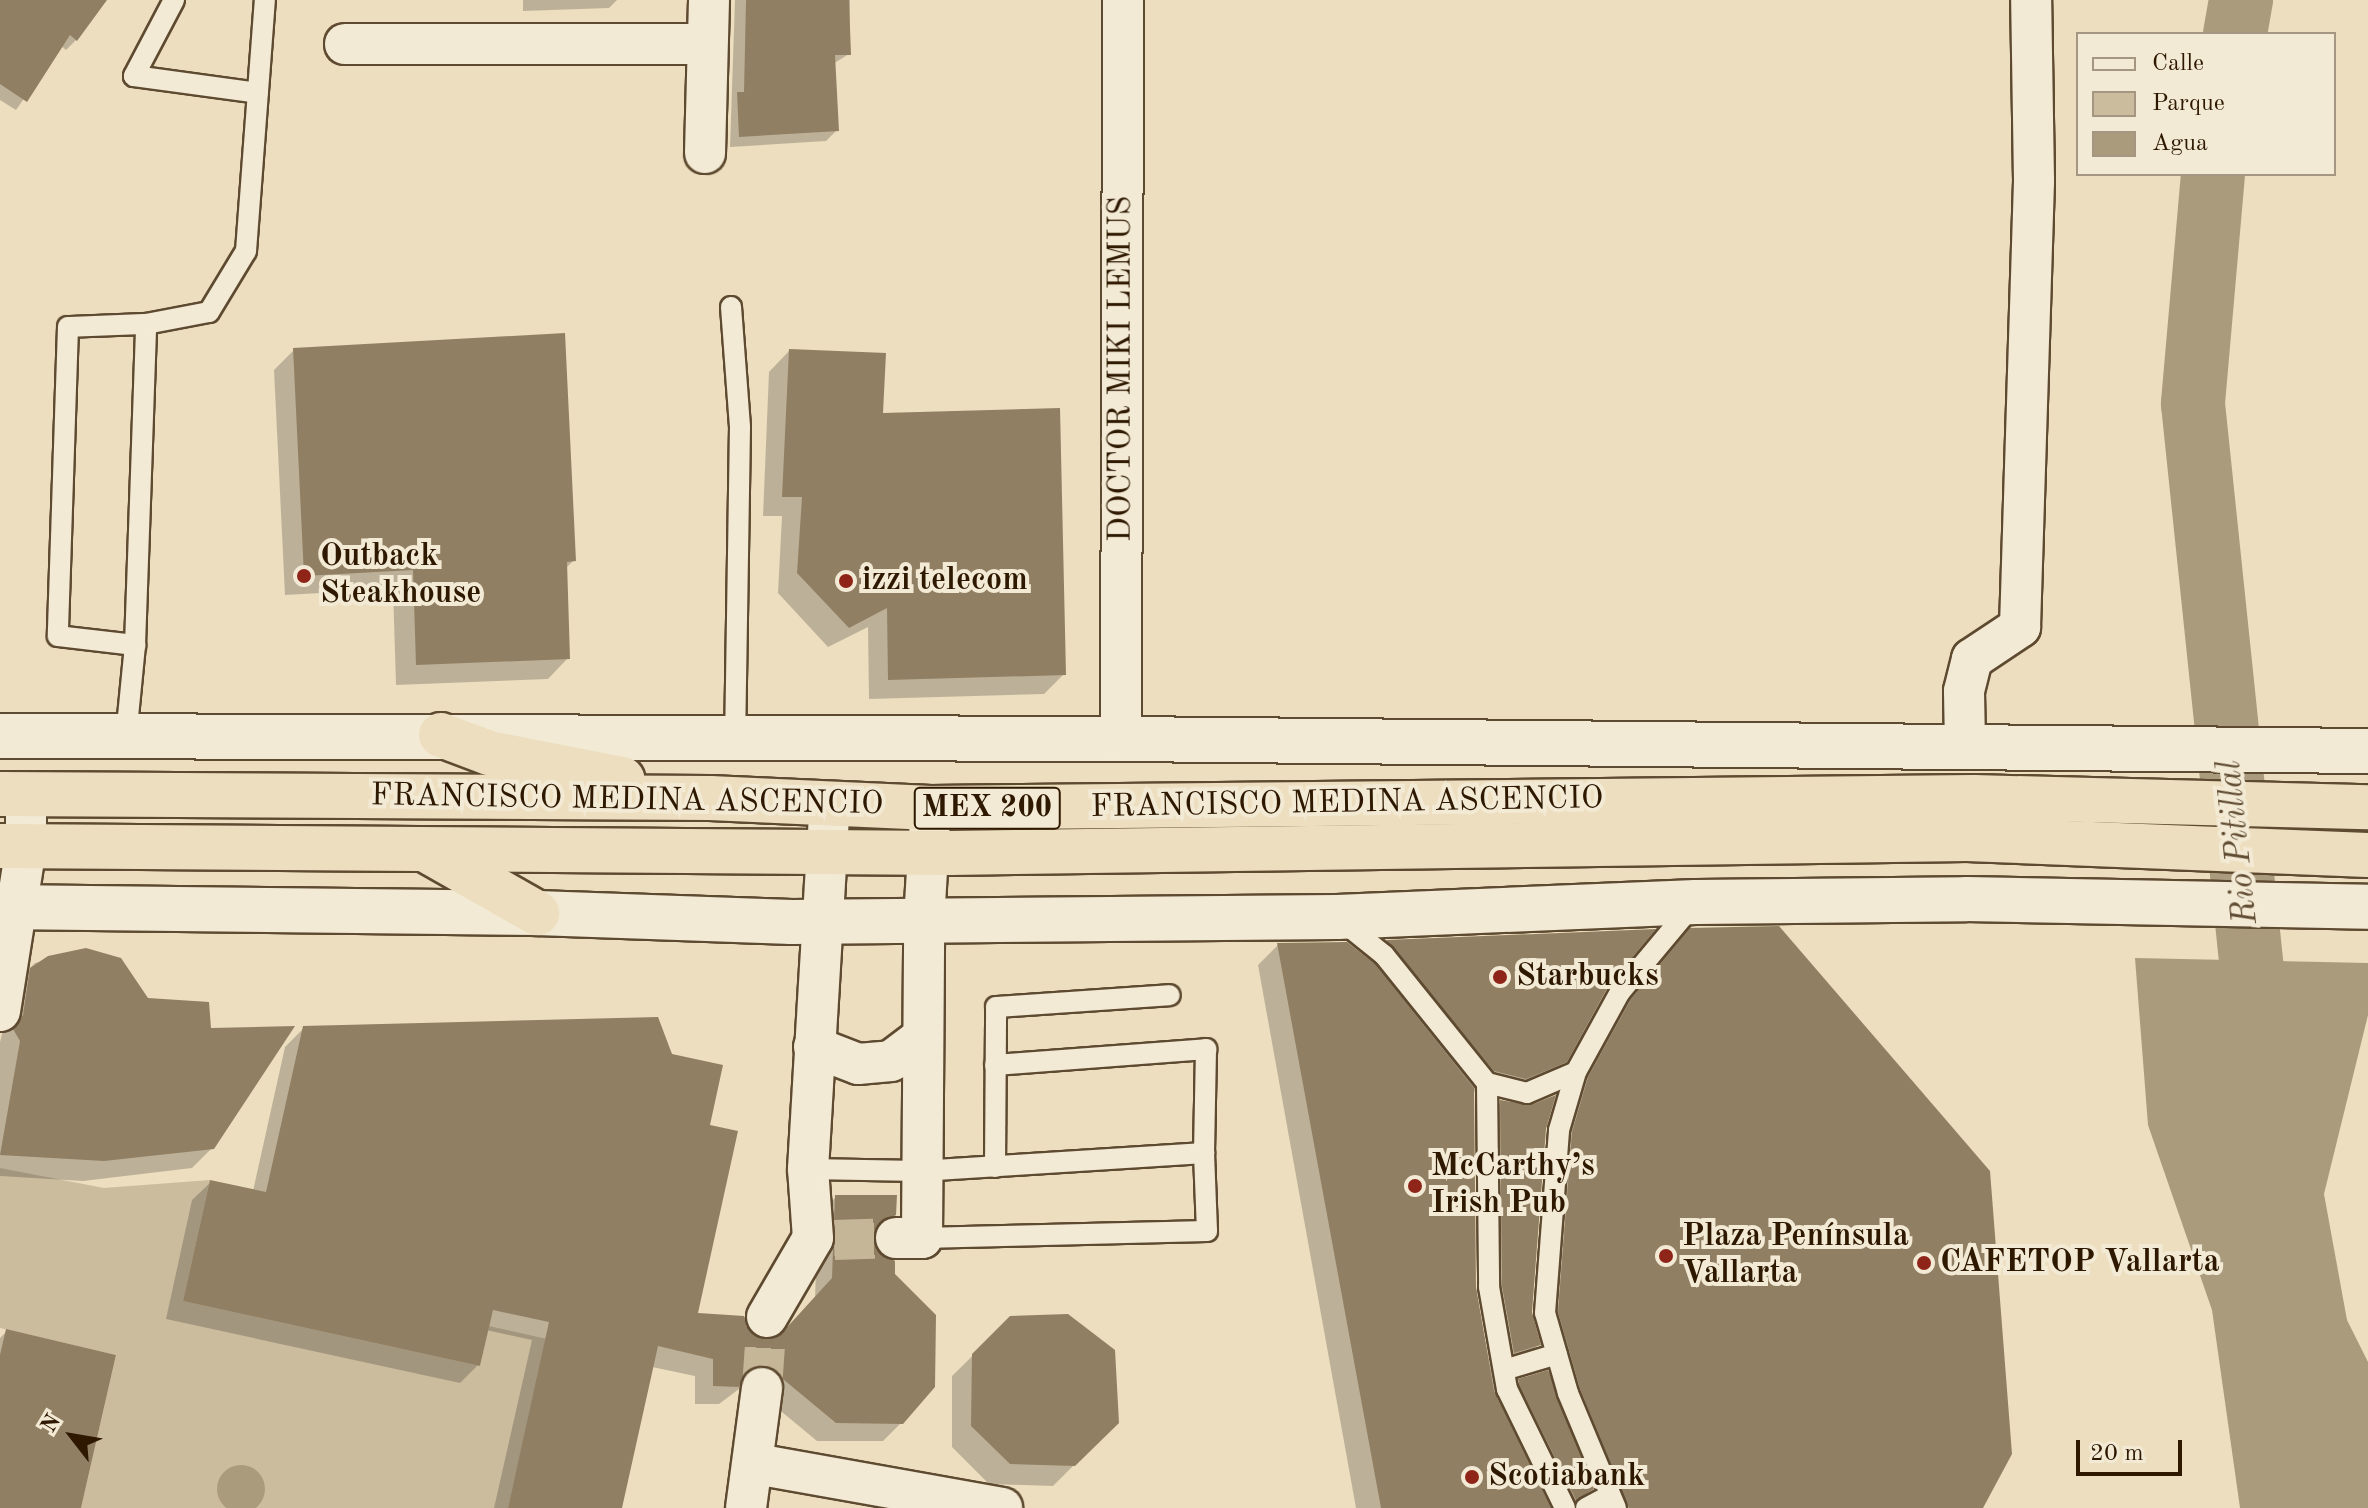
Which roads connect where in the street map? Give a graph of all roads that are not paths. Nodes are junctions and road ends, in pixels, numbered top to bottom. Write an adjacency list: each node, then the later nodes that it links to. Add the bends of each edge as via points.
1 (174, 0): 8 (lane, via 134,76)
2 (265, 0): 8 (lane)
3 (709, 0): 7 (street)
4 (1123, 0): 17 (street, DOCTOR MIKI LEMUS)
5 (2031, 0): 18 (street, via 2034,181 2020,627 1972,659 1964,691)
6 (345, 44): 7 (street)
7 (707, 44): 9 (street)
8 (258, 93): 11 (lane, via 246,251 209,312)
9 (705, 153)
10 (731, 307): 16 (lane, via 740,441)
11 (146, 324): 12 (lane); 12 (lane, via 68,327 58,636)
12 (135, 645): 15 (lane)
13 (441, 735): 15 (main road); 16 (main road); 21 (highway, via 489,753)
14 (0, 736): 15 (main road)
15 (126, 737)
16 (735, 737): 17 (main road)
17 (1121, 739): 18 (main road)
18 (1971, 744): 19 (main road)
19 (2368, 751)
20 (13, 795): 21 (highway, FRANCISCO MEDINA ASCENCIO / MEX 200); 25 (street)
21 (710, 798): 22 (highway, FRANCISCO MEDINA ASCENCIO / MEX 200)
22 (830, 803): 24 (highway, FRANCISCO MEDINA ASCENCIO / MEX 200); 27 (street)
23 (2368, 807): 24 (highway, FRANCISCO MEDINA ASCENCIO / MEX 200, via 1974,797)
24 (931, 808): 28 (street)
25 (13, 846): 26 (highway, FRANCISCO MEDINA ASCENCIO / MEX 200); 32 (street)
26 (424, 849): 27 (highway, FRANCISCO MEDINA ASCENCIO / MEX 200); 33 (highway)
27 (827, 851): 28 (highway, FRANCISCO MEDINA ASCENCIO / MEX 200); 35 (street)
28 (930, 853): 29 (highway, FRANCISCO MEDINA ASCENCIO / MEX 200, via 1967,839); 36 (street)
29 (2368, 855)
30 (1696, 902): 31 (main road, via 1966,899); 34 (main road); 42 (lane, via 1620,992)
31 (2368, 907)
32 (9, 908): 33 (main road); 38 (street)
33 (537, 913): 35 (main road)
34 (1337, 917): 36 (main road); 43 (lane, via 1384,955)
35 (823, 921): 36 (main road); 40 (street)
36 (924, 921): 39 (street)
37 (1170, 995): 41 (lane, via 996,1007)
38 (0, 1011)
39 (922, 1038): 40 (street, via 891,1061 858,1064); 47 (street)
40 (814, 1047): 46 (street)
41 (995, 1065): 44 (lane, via 1206,1049); 45 (lane)
42 (1576, 1072): 43 (lane, via 1527,1093); 50 (lane, via 1559,1130 1549,1213 1545,1313)
43 (1487, 1083): 51 (lane, via 1489,1287)
44 (1204, 1153): 45 (lane); 48 (lane, via 1207,1231)
45 (995, 1167): 47 (lane)
46 (808, 1169): 47 (lane); 49 (street, via 824,1239)
47 (920, 1171): 48 (street)
48 (909, 1238)
49 (767, 1317)
50 (1557, 1354): 51 (lane); 54 (lane)
51 (1504, 1370): 58 (lane, via 1507,1389)
52 (762, 1388): 53 (street)
53 (756, 1464): 55 (street); 56 (street)
54 (1613, 1502): 59 (lane)
55 (951, 1504): 57 (street)
56 (746, 1508)
57 (1002, 1508)
58 (1565, 1508)
59 (1586, 1508)

